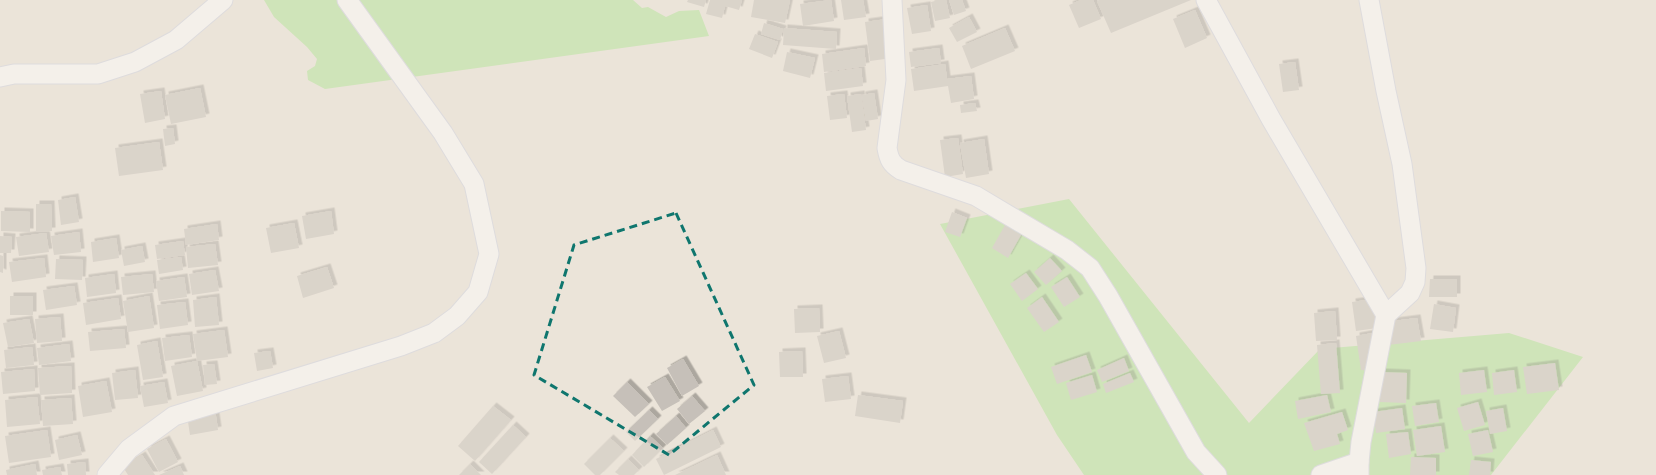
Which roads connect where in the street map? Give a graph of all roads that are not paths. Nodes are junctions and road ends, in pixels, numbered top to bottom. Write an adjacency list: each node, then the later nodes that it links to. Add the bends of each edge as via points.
1 (224, 0): 6 (street, via 176,40 135,62 98,74)
2 (347, 0): 9 (street, via 443,133 474,184 489,254 478,292 457,316 434,333 401,346 174,416 128,449)
3 (892, 0): 10 (street, via 896,80 887,148 893,165 976,196 1067,250 1090,268 1196,452)
4 (1206, 0): 7 (street, via 1271,119)
5 (1369, 0): 7 (street, via 1402,164 1416,268 1415,282 1410,293)
6 (0, 76)
7 (1386, 315): 8 (street)
8 (1359, 469): 11 (street)
9 (106, 475)
10 (1217, 475)
11 (1321, 475)

